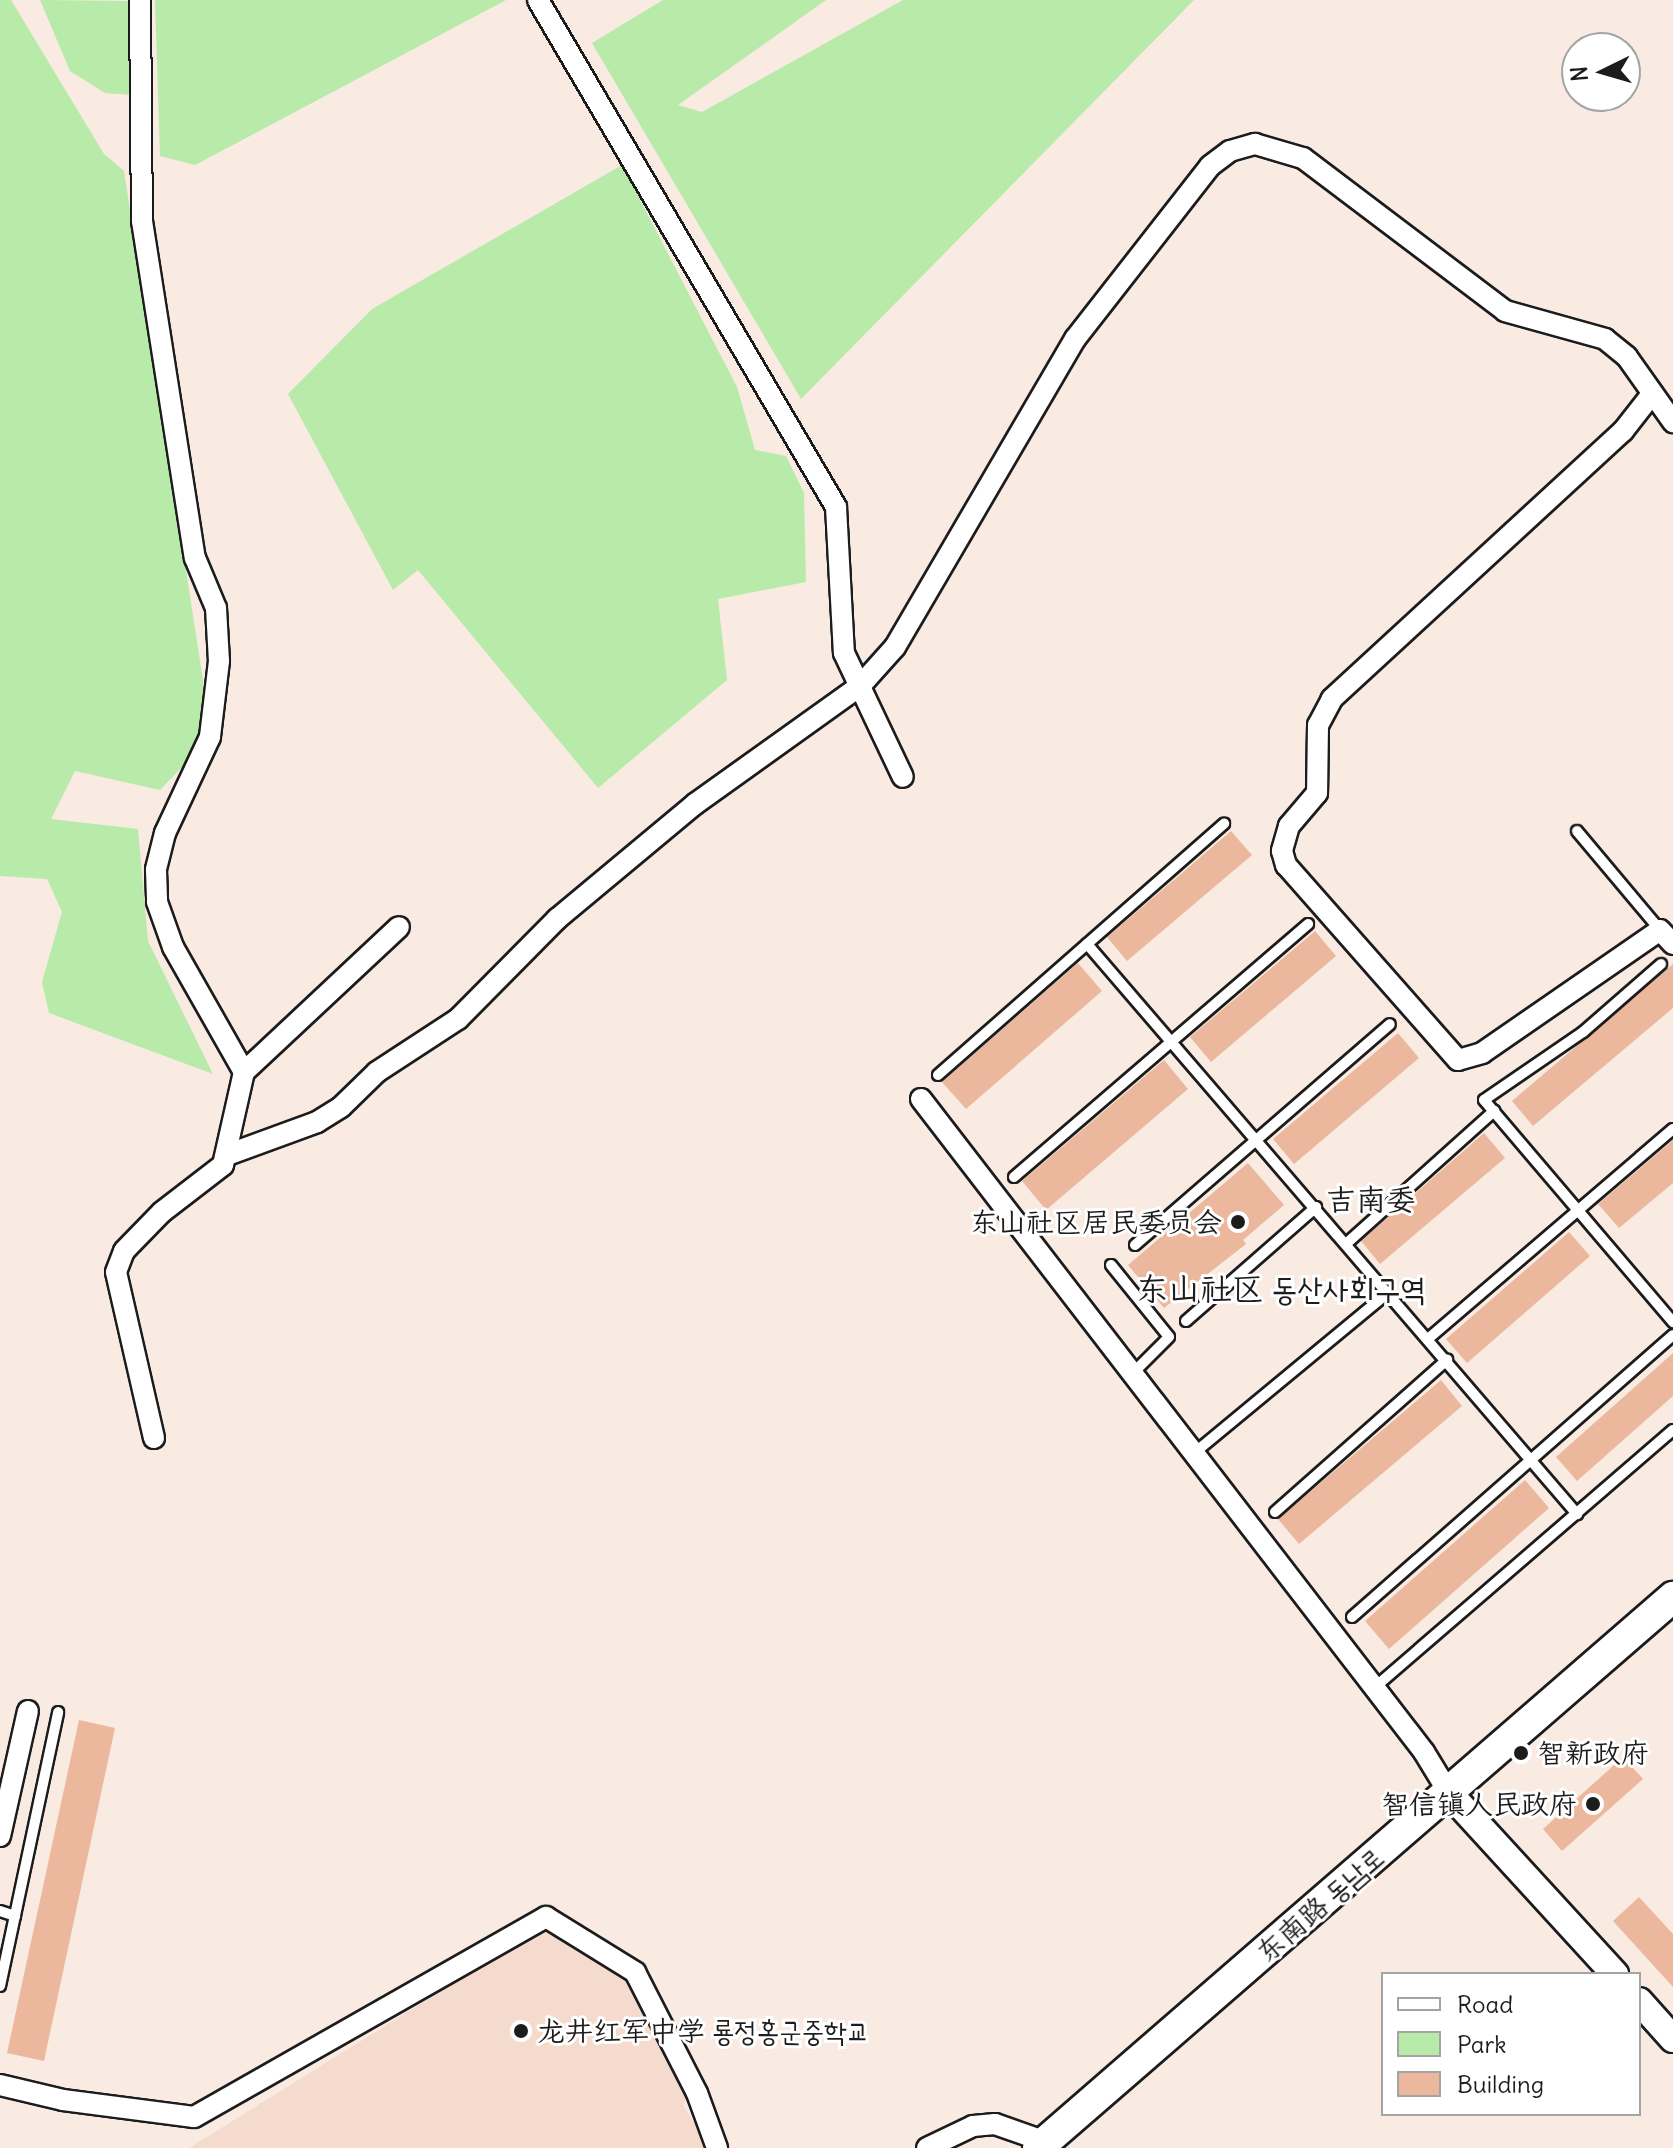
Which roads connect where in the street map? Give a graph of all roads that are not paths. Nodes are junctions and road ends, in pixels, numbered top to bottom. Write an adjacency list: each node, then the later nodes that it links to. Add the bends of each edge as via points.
1 (140, 0): 16 (street, via 142,221 195,558 216,608 219,661 210,737 165,833 156,870 157,902 173,947)
2 (538, 0): 5 (street, via 836,507 844,653)
3 (1652, 394): 4 (street); 5 (street, via 1627,357 1605,339 1505,311 1303,158 1255,144 1230,151 1210,166 1075,339 895,647); 11 (street, via 1623,431 1332,699 1318,725 1317,793 1289,826 1282,851 1286,865 1458,1060 1482,1053)
4 (1673, 422)
5 (860, 686): 6 (street); 22 (street, via 695,804 557,919 458,1019 377,1072 341,1107 317,1122)
6 (903, 777)
7 (1224, 824): 12 (lane)
8 (1577, 831): 11 (lane)
9 (1308, 924): 15 (lane)
10 (399, 927): 16 (street)
11 (1667, 937)
12 (1087, 944): 15 (lane); 17 (lane)
13 (1661, 964): 19 (lane, via 1583,1032 1484,1100)
14 (1390, 1024): 21 (lane)
15 (1172, 1041): 21 (lane); 23 (lane)
16 (244, 1072): 22 (street)
17 (938, 1075)
18 (921, 1099): 35 (street)
19 (1494, 1111): 25 (lane); 26 (lane)
20 (1673, 1129): 25 (lane)
21 (1256, 1140): 24 (lane); 27 (lane)
22 (227, 1155): 37 (street, via 223,1165 124,1251 116,1272)
23 (1014, 1177)
24 (1316, 1207): 26 (lane); 30 (lane)
25 (1578, 1210): 31 (lane); 33 (lane)
26 (1347, 1243): 29 (lane)
27 (1135, 1245)
28 (1111, 1265): 35 (lane, via 1169,1337)
29 (1389, 1292): 33 (lane); 38 (lane)
30 (1186, 1321)
31 (1673, 1322)
32 (1673, 1335): 39 (lane)
33 (1429, 1338): 34 (lane)
34 (1447, 1360): 39 (lane); 40 (lane)
35 (1131, 1375): 38 (street)
36 (1673, 1430): 41 (lane)
37 (154, 1438)
38 (1193, 1454): 44 (street)
39 (1532, 1460): 41 (lane); 43 (lane)
40 (1275, 1512)
41 (1577, 1514): 44 (lane)
42 (1673, 1597): 47 (main road, 东南路 동남로)
43 (1352, 1617)
44 (1374, 1688): 47 (street)
45 (28, 1711): 48 (street)
46 (58, 1712): 50 (lane)
47 (1449, 1793): 51 (street); 56 (main road, 东南路 동남로)
48 (0, 1836)
49 (0, 1911): 50 (lane)
50 (15, 1916): 52 (lane)
51 (1613, 1972)
52 (0, 1986)
53 (1641, 2003): 54 (street)
54 (1673, 2039)
55 (0, 2085): 57 (street, via 63,2100 194,2117 546,1917 635,1972 697,2093)
56 (1042, 2145): 58 (street, via 995,2124 973,2126)
57 (717, 2148)
58 (927, 2148)

